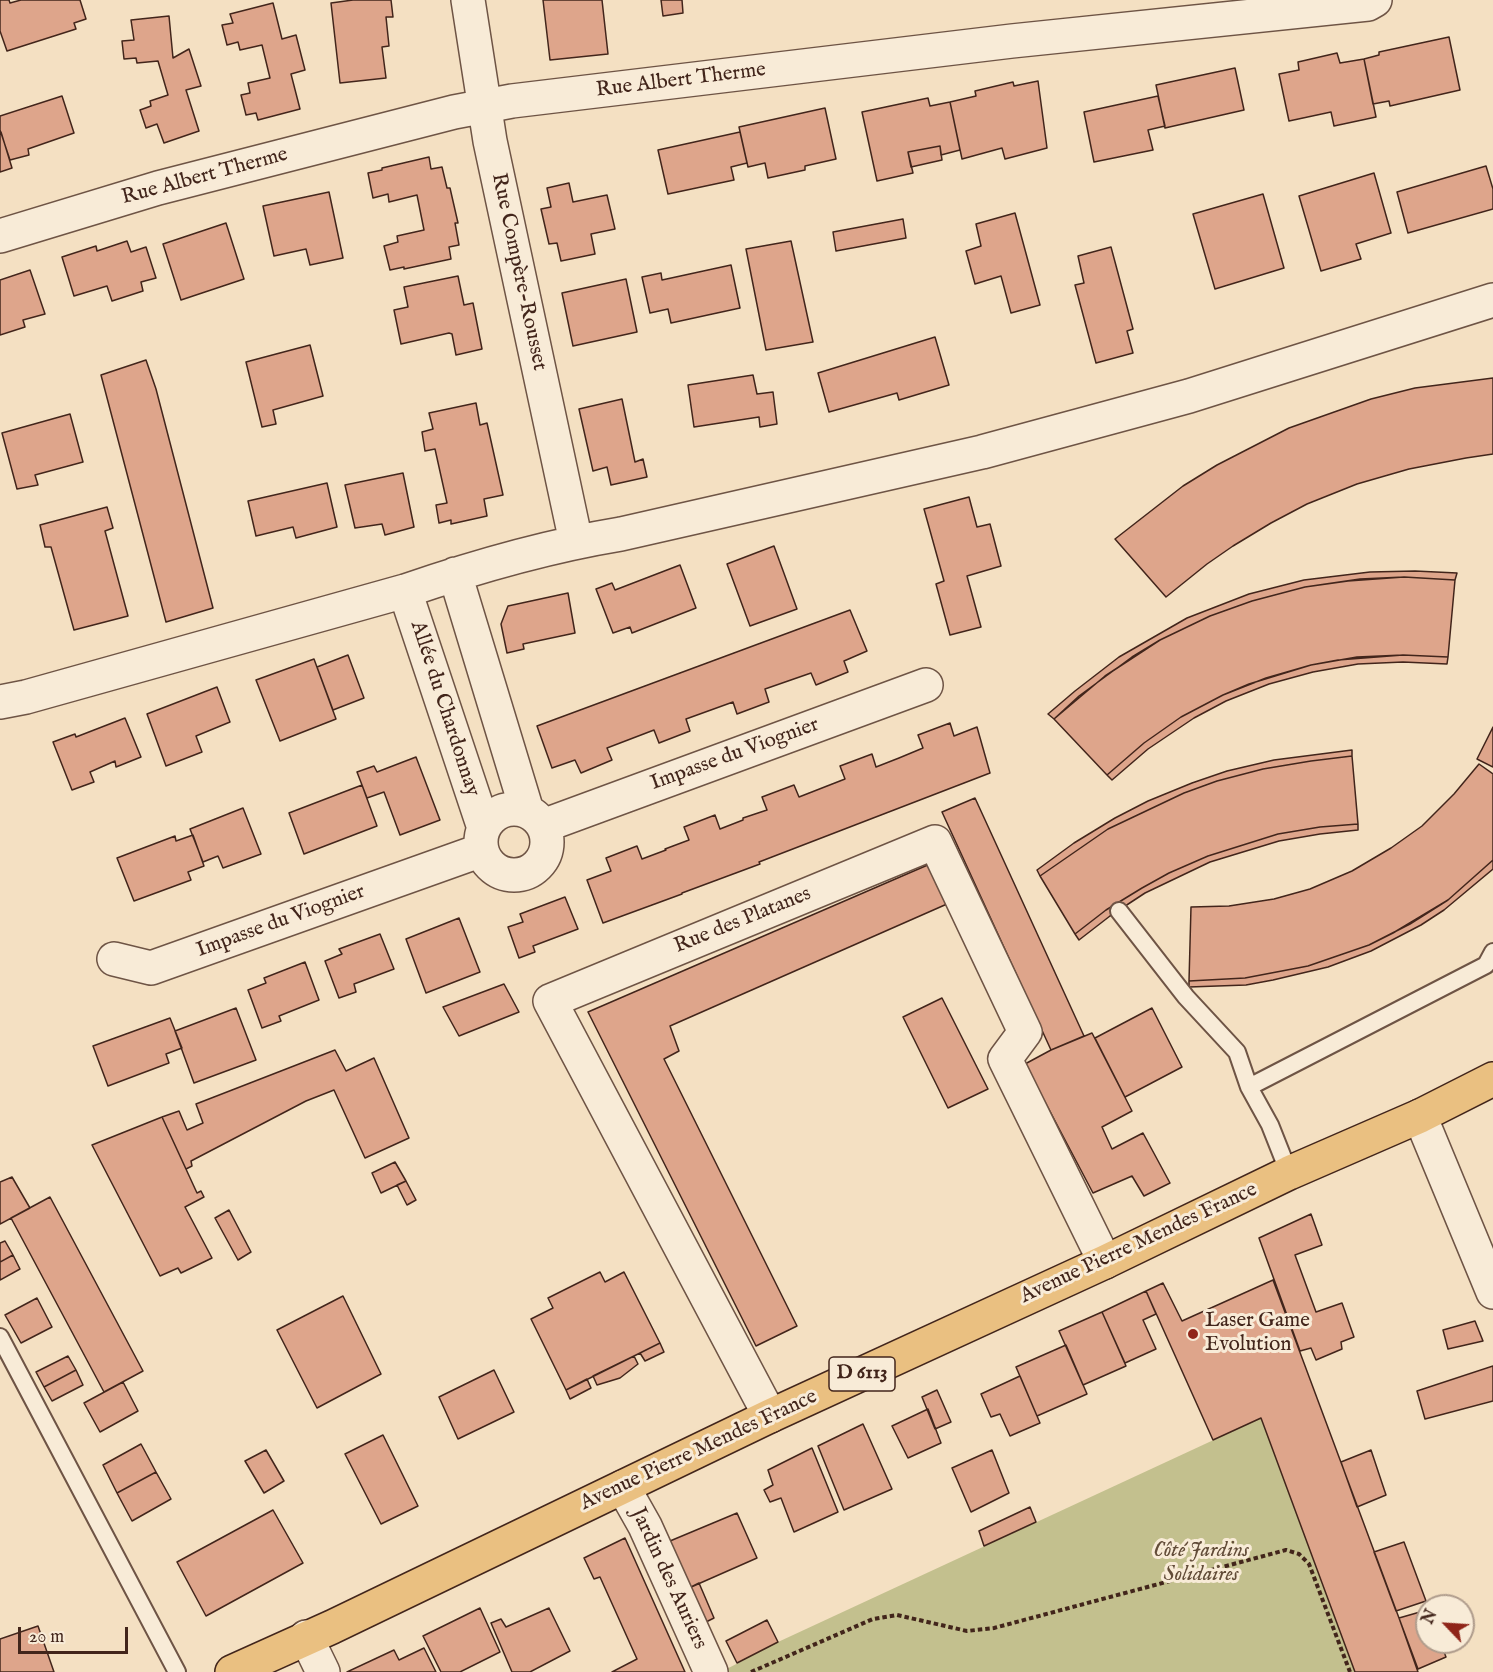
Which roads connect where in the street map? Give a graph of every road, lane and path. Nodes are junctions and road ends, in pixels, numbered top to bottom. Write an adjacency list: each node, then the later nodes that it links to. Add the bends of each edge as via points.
1 (468, 0): 3 (street, Rue Compère-Rousset)
2 (1375, 0): 3 (street, Rue Albert Therme, via 1368,4 1012,41)
3 (483, 107): 4 (street, Rue Albert Therme, via 158,188); 6 (street, Rue Compère-Rousset)
4 (0, 236)
5 (1493, 300): 6 (street, via 1190,396 982,452)
6 (576, 542): 7 (street)
7 (454, 574): 8 (street); 11 (street, Allée du Chardonnay)
8 (405, 591): 10 (street); 12 (street, Allée du Chardonnay)
9 (926, 685): 11 (street, Impasse du Viognier)
10 (0, 702)
11 (535, 818): 12 (street, Allée du Chardonnay, via 517,808 497,813 489,819); 12 (street, Allée du Chardonnay, via 547,836 547,848 536,867 526,873 515,876 494,869 486,860)
12 (483, 839): 15 (street, Impasse du Viognier, via 151,968)
13 (1119, 911): 17 (lane, via 1186,997 1237,1052)
14 (1493, 952): 17 (lane, via 1486,964)
15 (114, 959)
16 (1492, 1082): 18 (main road, Avenue Pierre Mendes France / D 6113)
17 (1249, 1087): 19 (lane, via 1270,1125)
18 (1420, 1116): 19 (main road, Avenue Pierre Mendes France / D 6113); 21 (street)
19 (1289, 1173): 20 (main road, Avenue Pierre Mendes France / D 6113)
20 (1105, 1262): 23 (main road, Avenue Pierre Mendes France / D 6113); 23 (street, Rue des Platanes, via 1005,1059 1025,1032 935,842 550,1001)
21 (1493, 1292)
22 (0, 1337): 26 (lane)
23 (770, 1416): 24 (main road, Avenue Pierre Mendes France / D 6113)
24 (623, 1487): 25 (main road, Avenue Pierre Mendes France / D 6113); 29 (street, Jardin des Auriers, via 645,1526)
25 (306, 1637): 27 (main road, Avenue Pierre Mendes France / D 6113); 28 (street)
26 (177, 1672)
27 (232, 1672)
28 (323, 1672)
29 (711, 1672)
30 (751, 1672): 31 (path, via 873,1619 897,1616 967,1631 994,1628 1286,1550 1299,1554 1309,1564)
31 (1350, 1672)

